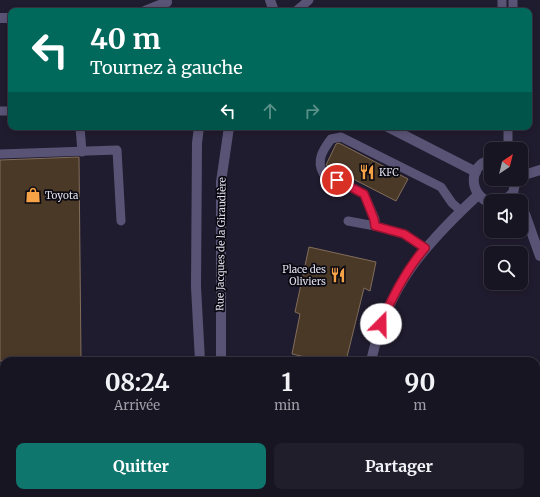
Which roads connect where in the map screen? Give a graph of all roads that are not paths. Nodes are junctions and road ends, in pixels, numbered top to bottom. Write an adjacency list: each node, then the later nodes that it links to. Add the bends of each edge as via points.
1 (309, 0): 4 (lane)
2 (168, 1): 3 (street)
3 (152, 8)
4 (300, 8)
5 (80, 130): 11 (lane)
6 (199, 130): 26 (street, via 196,287)
7 (229, 130): 27 (street, Rue Jacques de la Giraudière, via 221,182)
8 (394, 130): 15 (street)
9 (508, 130): 10 (lane)
10 (508, 142)
11 (82, 152): 12 (lane); 20 (lane, via 117,150)
12 (0, 154)
13 (484, 164): 15 (street)
14 (540, 170): 16 (street)
15 (476, 172): 17 (street, via 473,180)
16 (528, 174)
17 (478, 195): 18 (street); 19 (street)
18 (484, 201)
19 (460, 211): 23 (lane, via 441,187 341,137 331,139 324,148 320,160 323,173 364,194); 24 (street)
20 (122, 221)
21 (348, 221): 23 (lane)
22 (528, 222): 25 (street)
23 (375, 226): 24 (lane, via 404,234)
24 (425, 248): 28 (street, via 392,296 376,338)
25 (540, 256)
26 (200, 357)
27 (221, 357)
28 (372, 357)

